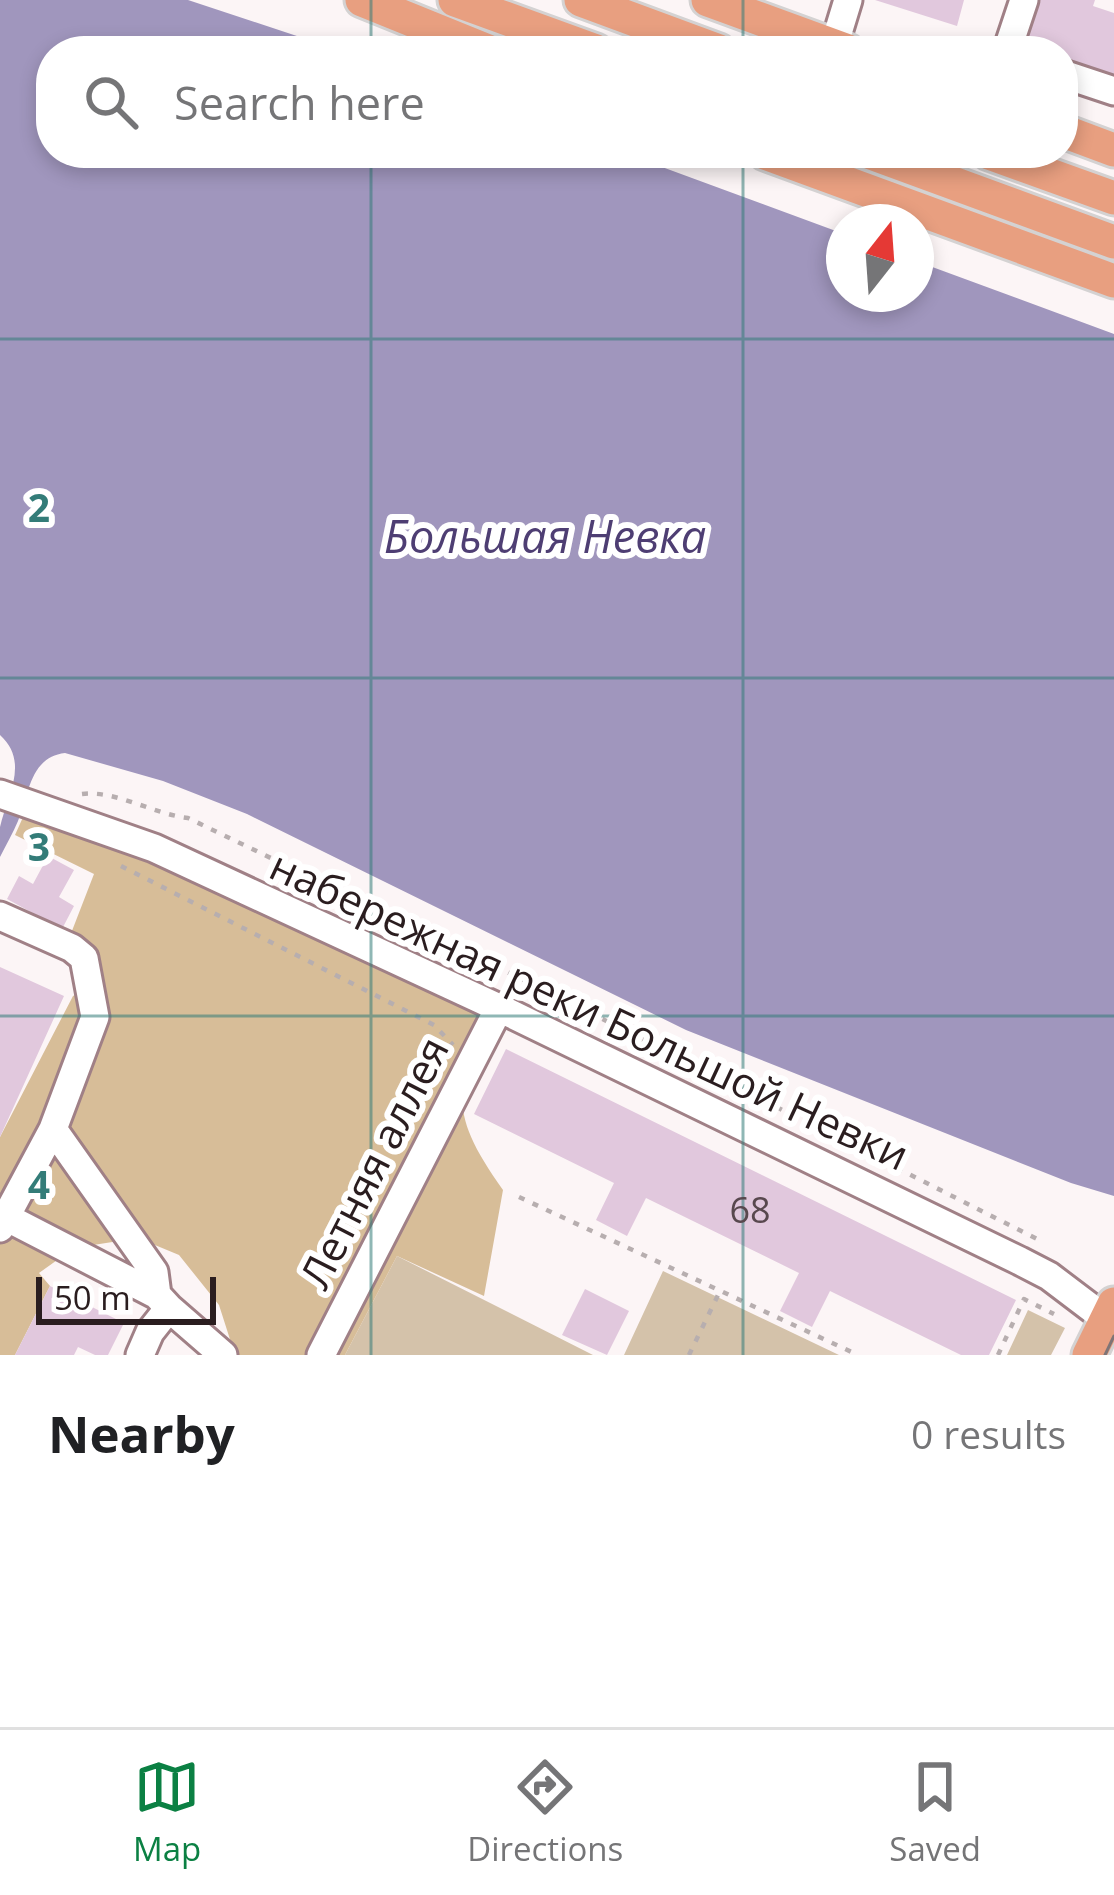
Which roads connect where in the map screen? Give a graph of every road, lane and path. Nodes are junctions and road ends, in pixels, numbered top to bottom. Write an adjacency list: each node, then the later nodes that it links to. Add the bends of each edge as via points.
1 (362, 0): 7 (main road)
2 (455, 0): 8 (main road)
3 (581, 0): 9 (main road)
4 (848, 0): 11 (street)
5 (1024, 0): 12 (street)
6 (717, 2): 10 (main road)
7 (451, 36)
8 (555, 36)
9 (678, 36)
10 (809, 36)
11 (843, 36)
12 (1012, 36)
13 (1078, 79): 14 (street)
14 (1114, 91)
15 (1078, 137): 16 (main road)
16 (1114, 150)
17 (806, 168): 22 (main road)
18 (911, 168): 21 (main road)
19 (1028, 168): 20 (main road)
20 (1114, 199)
21 (1114, 242)
22 (1114, 281)
23 (65, 791): 32 (path, via 98,792 188,818)
24 (12, 797): 27 (street, набережная реки Большой Невки, via 154,848)
25 (104, 857): 28 (path, via 434,1025)
26 (0, 916): 29 (street, via 84,958 95,1017)
27 (499, 1007): 28 (street, Летняя аллея); 35 (street, набережная реки Большой Невки)
28 (471, 1063): 39 (street, Летняя аллея)
29 (53, 1130): 31 (street); 34 (street, via 154,1272)
30 (519, 1197): 33 (path)
31 (2, 1220): 34 (street)
32 (1043, 1243)
33 (720, 1291): 40 (path); 41 (path)
34 (163, 1301): 37 (street); 38 (street)
35 (1110, 1312): 43 (main road)
36 (1066, 1321): 42 (path, via 1024,1298)
37 (140, 1355)
38 (223, 1355)
39 (321, 1355)
40 (689, 1355)
41 (858, 1355)
42 (998, 1355)
43 (1090, 1355)

